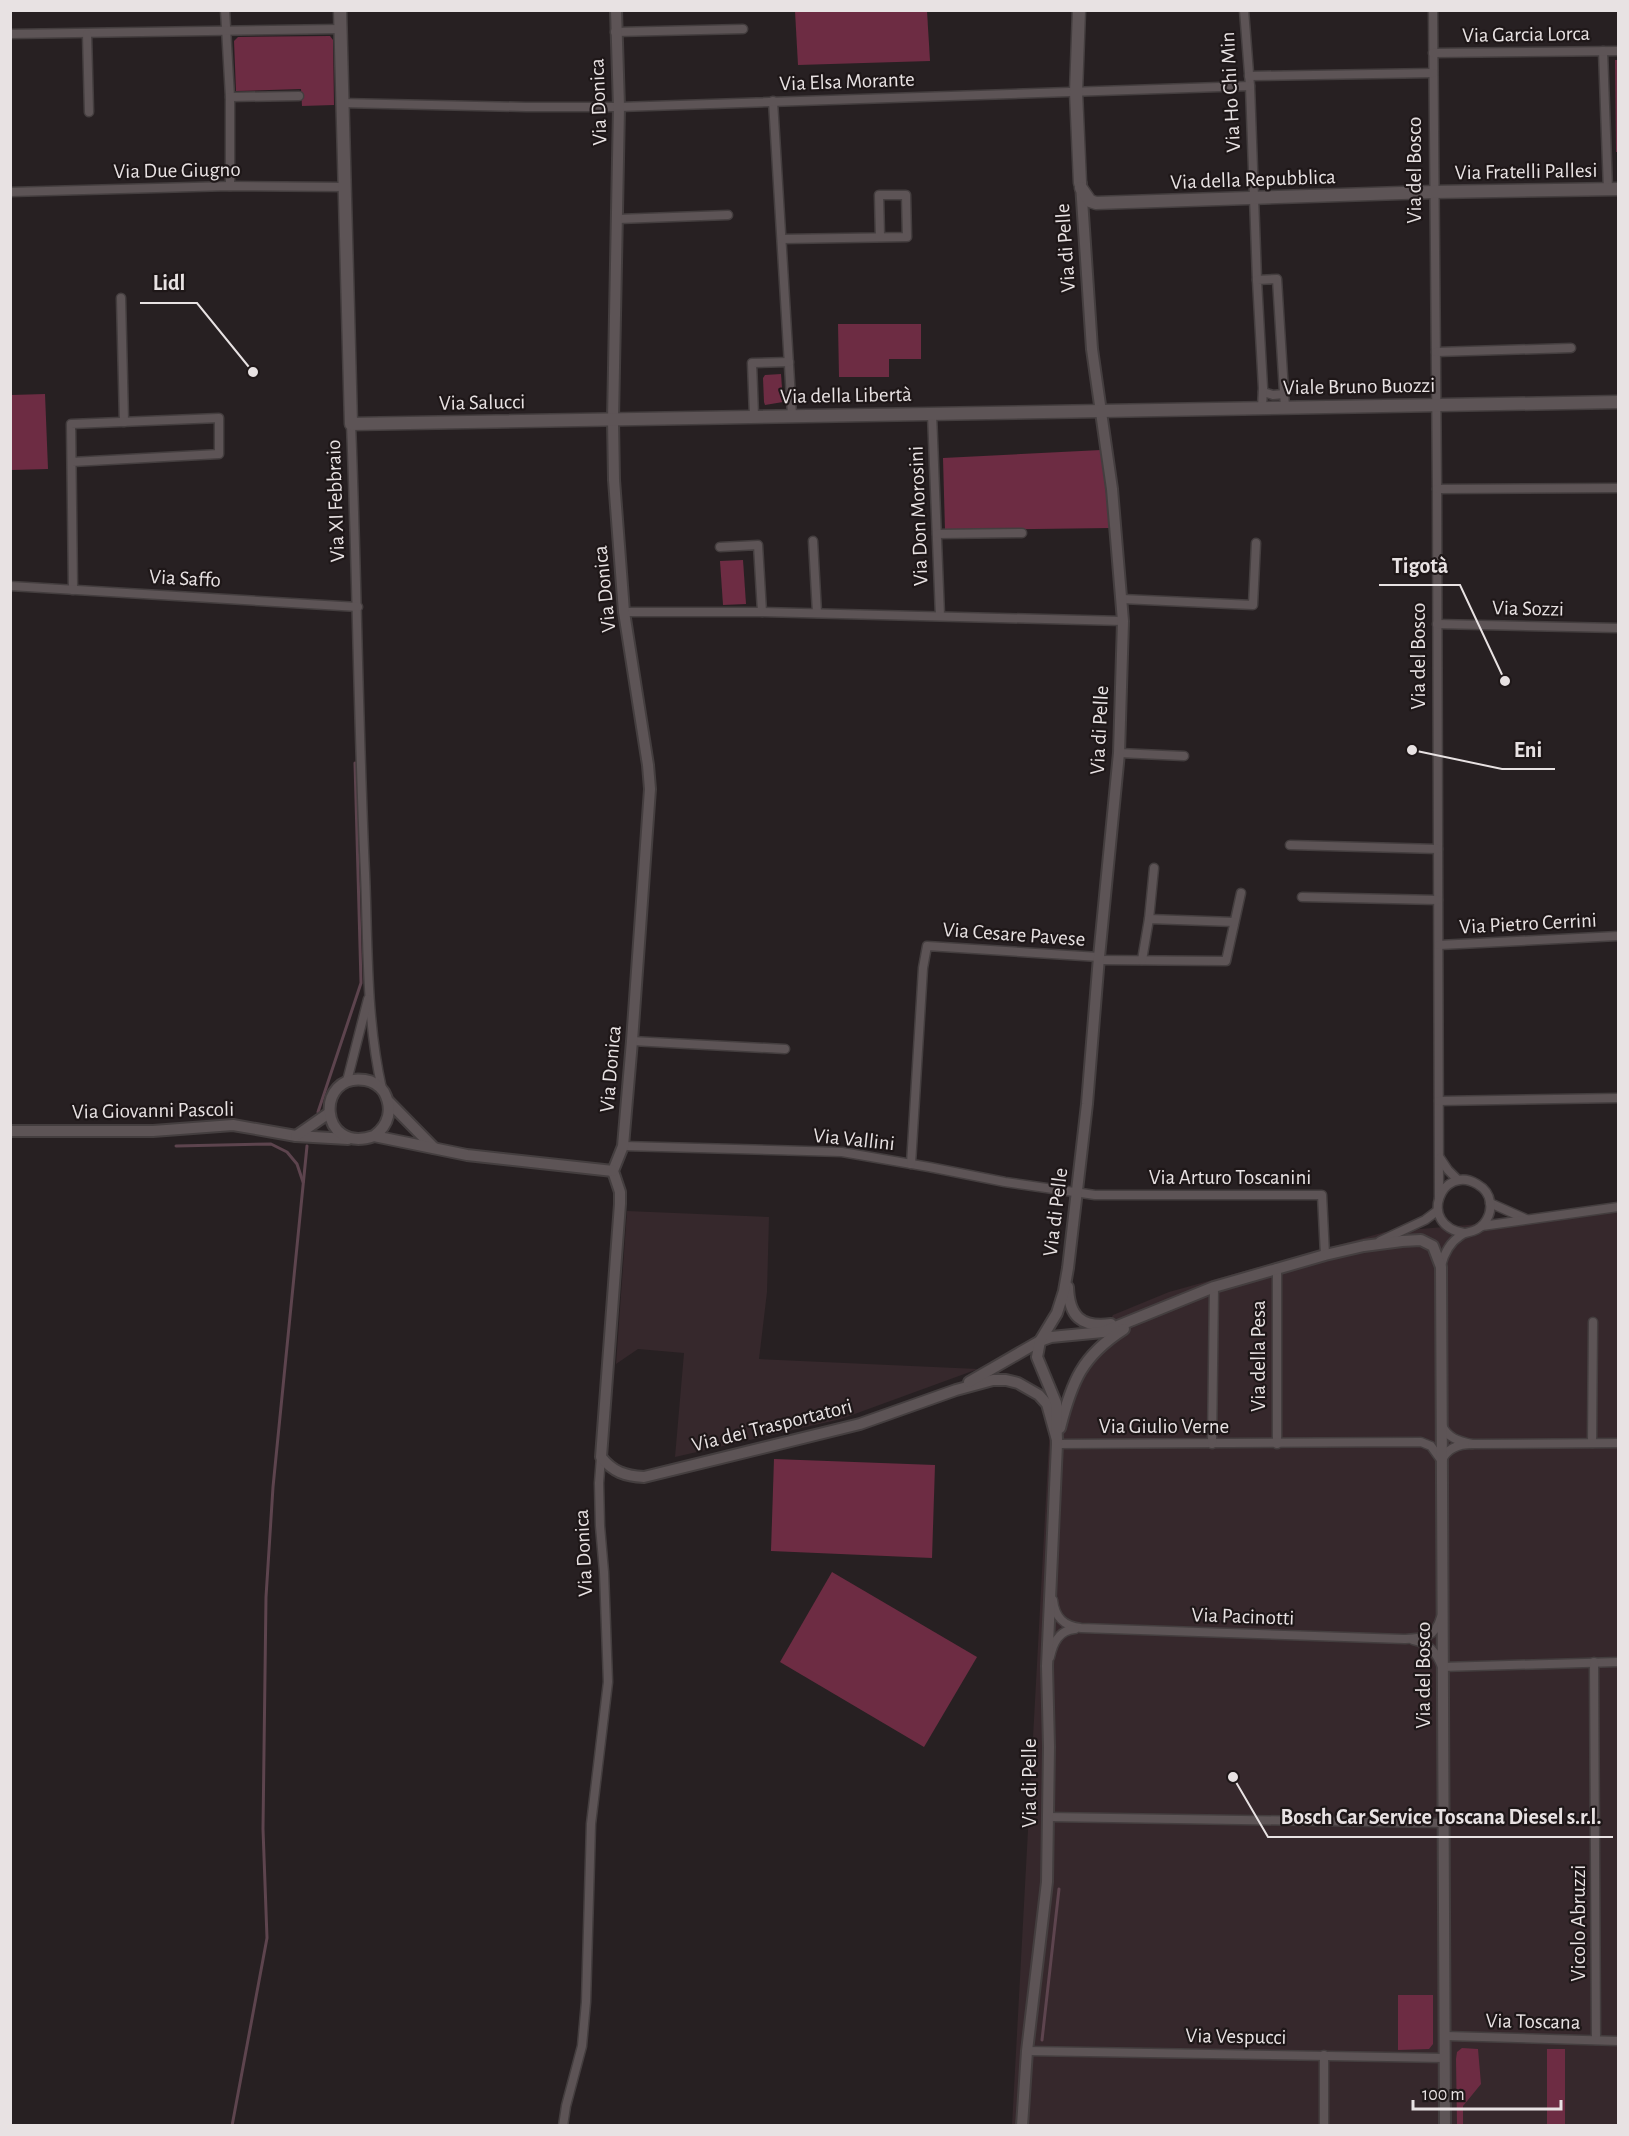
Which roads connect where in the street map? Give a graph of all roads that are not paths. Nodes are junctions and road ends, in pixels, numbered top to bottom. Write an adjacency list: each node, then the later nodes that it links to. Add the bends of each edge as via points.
1 (225, 10): 9 (street)
2 (340, 10): 7 (main road, Via XI Febbraio)
3 (616, 10): 10 (street, Via Donica)
4 (1078, 10): 19 (main road, Via di Pelle)
5 (1244, 10): 17 (street, Via Ho Chi Min)
6 (1433, 10): 15 (street, Via del Bosco)
7 (340, 29): 9 (street); 23 (main road, Via XI Febbraio)
8 (743, 29): 10 (street)
9 (226, 31): 12 (street); 21 (street)
10 (615, 32): 24 (street, Via Donica)
11 (10, 34): 12 (street)
12 (87, 34): 25 (street)
13 (1603, 51): 14 (street, Via Garcia Lorca); 15 (street, Via Garcia Lorca); 29 (street)
14 (1618, 51)
15 (1433, 53): 16 (street, Via del Bosco)
16 (1433, 73): 17 (street); 31 (street, Via del Bosco)
17 (1249, 76): 18 (street, Via Ho Chi Min)
18 (1250, 86): 19 (street, Via Elsa Morante); 32 (street, Via Ho Chi Min)
19 (1076, 92): 22 (street, Via Elsa Morante); 26 (main road, Via di Pelle)
20 (299, 96): 21 (street)
21 (230, 97): 27 (street)
22 (773, 101): 24 (street, Via Elsa Morante); 36 (street)
23 (342, 103): 24 (street, Via Elsa Morante); 28 (main road, Via XI Febbraio)
24 (619, 107): 34 (street, Via Donica)
25 (89, 112)
26 (1081, 185): 32 (main road, Via della Repubblica, via 1090,201 1096,203); 44 (street, Via di Pelle)
27 (230, 186): 28 (street, Via Due Giugno); 30 (street, Via Due Giugno)
28 (344, 187): 56 (main road, Via XI Febbraio)
29 (1613, 189): 31 (main road, Via Fratelli Pallesi)
30 (10, 192)
31 (1433, 192): 32 (main road, Via della Repubblica); 40 (street, Via del Bosco)
32 (1253, 199): 37 (street, Via Ho Chi Min)
33 (729, 215): 34 (street)
34 (618, 219): 54 (street, Via Donica)
35 (880, 237): 35 (street, via 879,195 906,195 907,237); 36 (street)
36 (782, 239): 41 (street)
37 (1257, 280): 42 (street, Via Ho Chi Min); 43 (street, via 1277,279)
38 (121, 298): 55 (street)
39 (1572, 348): 40 (street)
40 (1436, 352): 46 (street, Via del Bosco)
41 (789, 362): 52 (street); 53 (street, via 752,363)
42 (1263, 392): 43 (street); 47 (street, Via Ho Chi Min)
43 (1284, 393): 48 (street)
44 (1098, 395): 49 (street, Via di Pelle); 50 (street, via 1088,408)
45 (1618, 402): 46 (main road, Viale Bruno Buozzi)
46 (1437, 404): 48 (main road, Viale Bruno Buozzi); 59 (street, Via del Bosco)
47 (1262, 408): 48 (main road, Viale Bruno Buozzi); 49 (main road, Viale Bruno Buozzi)
48 (1285, 408)
49 (1100, 410): 50 (main road, Via della Libertà); 67 (street, Via di Pelle)
50 (1080, 411): 51 (main road, Via della Libertà)
51 (932, 414): 52 (main road, Via della Libertà); 61 (street, Via Don Morosini)
52 (792, 415): 53 (main road, Via della Libertà)
53 (754, 416): 54 (main road, Via della Libertà)
54 (613, 420): 56 (main road, Via Salucci); 69 (street, Via Donica)
55 (124, 422): 57 (street, via 71,424); 57 (street, via 219,418 219,454)
56 (351, 424): 68 (street, Via XI Febbraio)
57 (72, 462): 66 (street)
58 (1618, 488): 59 (street)
59 (1437, 489): 74 (street, Via del Bosco)
60 (1022, 533): 61 (street)
61 (937, 534): 72 (street, Via Don Morosini)
62 (813, 541): 71 (street)
63 (1256, 543): 67 (street, via 1253,605)
64 (720, 547): 70 (street, via 758,545)
65 (10, 586): 66 (street, Via Saffo)
66 (73, 590): 68 (street, Via Saffo)
67 (1122, 599): 73 (street, Via di Pelle)
68 (358, 607): 90 (street, Via XI Febbraio)
69 (624, 612): 70 (street); 91 (street, Via Donica, via 650,789)
70 (762, 612): 71 (street)
71 (817, 614): 72 (street)
72 (940, 616): 73 (street)
73 (1123, 621): 76 (street, Via di Pelle)
74 (1437, 624): 75 (street, Via Sozzi); 79 (street, Via del Bosco)
75 (1618, 628)
76 (1119, 753): 77 (street); 88 (street, Via di Pelle)
77 (1184, 756)
78 (1290, 845): 79 (street)
79 (1438, 849): 83 (street, Via del Bosco)
80 (1154, 868): 84 (street)
81 (1242, 893): 85 (street)
82 (1302, 897): 83 (street)
83 (1438, 900): 87 (street, Via del Bosco)
84 (1149, 919): 85 (street); 89 (street)
85 (1234, 921): 89 (street, Via Cesare Pavese, via 1226,961)
86 (1618, 936): 87 (street, Via Pietro Cerrini)
87 (1438, 945): 96 (street, Via del Bosco)
88 (1099, 959): 89 (street, Via Cesare Pavese); 106 (street, Via Cesare Pavese, via 927,946); 109 (street, Via di Pelle)
89 (1142, 960)
90 (370, 989): 93 (street, Via XI Febbraio); 94 (street, Via XI Febbraio, via 375,1057)
91 (633, 1041): 92 (street); 103 (street, Via Donica)
92 (785, 1049)
93 (347, 1082): 94 (street, via 369,1081); 98 (street, via 332,1096)
94 (382, 1090): 97 (street)
95 (1618, 1098): 96 (street)
96 (1439, 1101): 105 (street, Via del Bosco)
97 (389, 1102): 101 (street, via 386,1124); 104 (street)
98 (329, 1113): 100 (street); 102 (street, via 337,1131)
99 (10, 1131): 100 (street, Via Giovanni Pascoli, via 153,1131 233,1125)
100 (296, 1136): 102 (street, Via Giovanni Pascoli)
101 (374, 1136): 102 (street, Via Giovanni Pascoli); 104 (street, Via Giovanni Pascoli)
102 (353, 1140)
103 (623, 1146): 106 (street, Via Vallini, via 842,1152); 107 (street, Via Donica)
104 (434, 1148): 107 (street, Via Giovanni Pascoli)
105 (1439, 1158): 108 (street); 110 (street, Via del Bosco)
106 (911, 1164): 109 (street, Via Vallini)
107 (613, 1171): 134 (street, Via Donica, via 620,1204)
108 (1458, 1180): 110 (street, via 1449,1184); 111 (street, via 1479,1185)
109 (1077, 1193): 118 (street, Via Arturo Toscanini, via 1322,1195); 120 (street, Via di Pelle)
110 (1438, 1198): 113 (street, Via del Bosco)
111 (1490, 1203): 114 (street); 115 (street, via 1490,1213)
112 (1618, 1207): 114 (street, Via del Bosco)
113 (1437, 1210): 116 (street, via 1447,1227); 117 (street, Via della Pesa, via 1399,1233)
114 (1529, 1221): 115 (street, Via del Bosco)
115 (1482, 1226): 116 (street, Via del Bosco)
116 (1464, 1233): 119 (street, Via del Bosco, via 1451,1243)
117 (1364, 1246): 118 (street, Via della Pesa); 119 (street, Via della Pesa, via 1421,1240 1433,1246)
118 (1325, 1255): 121 (street, Via della Pesa)
119 (1441, 1267): 127 (street, Via del Bosco)
120 (1068, 1268): 123 (street, Via della Pesa, via 1069,1300 1074,1313 1083,1321 1109,1325); 125 (street, Via di Pelle, via 1057,1313)
121 (1277, 1268): 122 (street, Via della Pesa); 132 (street, Via della Pesa)
122 (1214, 1287): 123 (street, Via della Pesa); 131 (street, Via della Pesa)
123 (1140, 1318): 125 (street, Via della Pesa, via 1102,1332); 128 (street, Via di Pelle, via 1091,1354 1066,1404)
124 (1593, 1322): 129 (street)
125 (1040, 1341): 126 (street, Via dei Trasportatori); 128 (street, Via di Pelle, via 1038,1362 1056,1403)
126 (956, 1390): 128 (street, Via dei Trasportatori, via 993,1380 1026,1386 1047,1404); 134 (street, Via dei Trasportatori, via 860,1424 644,1477 615,1471)
127 (1441, 1421): 133 (street, via 1447,1434); 135 (street, Via del Bosco)
128 (1057, 1442): 131 (street, Via Giulio Verne); 136 (street, Via di Pelle)
129 (1592, 1443): 130 (street); 133 (street)
130 (1618, 1443)
131 (1212, 1444): 132 (street, Via Giulio Verne)
132 (1277, 1444): 135 (street, Via Giulio Verne, via 1421,1442 1431,1446)
133 (1472, 1444): 135 (street, via 1451,1449)
134 (600, 1457): 152 (street, Via Donica, via 608,1682 591,1824 582,2046)
135 (1441, 1462): 137 (street, Via del Bosco)
136 (1052, 1585): 138 (street, Via Pacinotti, via 1057,1617); 142 (street, Via di Pelle)
137 (1442, 1613): 139 (street, Via Pacinotti, via 1431,1634); 143 (street, Via del Bosco)
138 (1081, 1628): 139 (street, Via Pacinotti); 142 (street, Via Pacinotti, via 1058,1637)
139 (1404, 1639): 143 (street, Via Pacinotti, via 1430,1647)
140 (1594, 1662): 141 (street); 143 (street); 147 (street, Vicolo Abruzzi)
141 (1618, 1662)
142 (1047, 1666): 144 (street, Via di Pelle)
143 (1442, 1667): 145 (street, Via del Bosco)
144 (1048, 1817): 145 (street); 149 (street, Via di Pelle, via 1047,1882)
145 (1444, 1823): 146 (street, Via del Bosco)
146 (1446, 2036): 147 (street, Via Toscana); 151 (street, Via del Bosco)
147 (1596, 2040): 148 (street, Via Toscana)
148 (1618, 2041)
149 (1027, 2050): 150 (street, Via Vespucci); 153 (street, Via di Pelle)
150 (1324, 2055): 151 (street, Via Vespucci); 154 (street)
151 (1445, 2058): 155 (street, Via del Bosco)
152 (563, 2126)
153 (1022, 2126)
154 (1324, 2126)
155 (1445, 2126)

